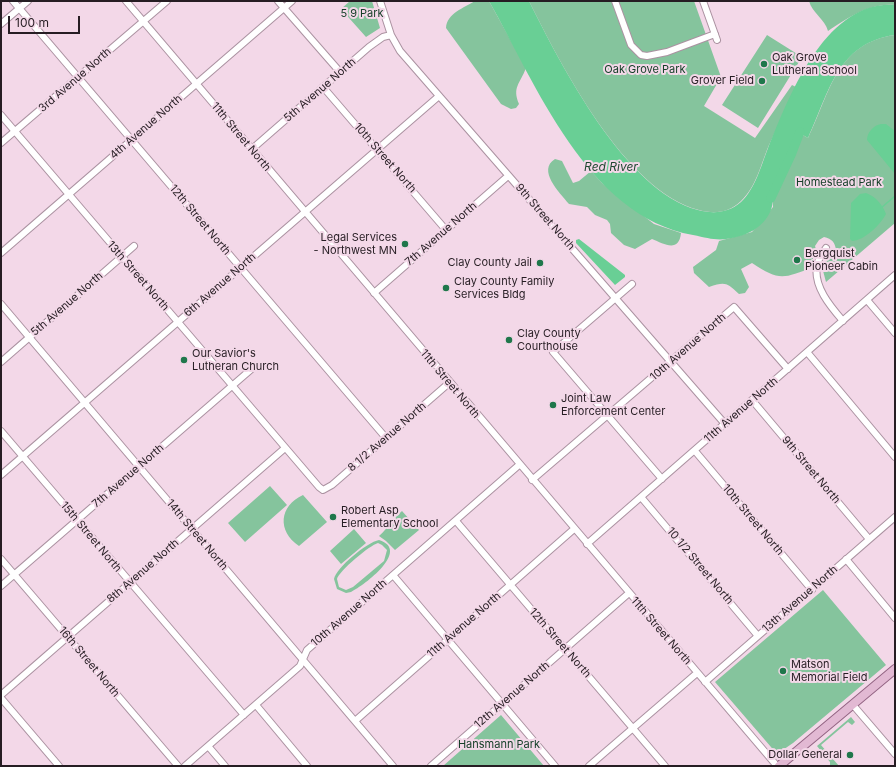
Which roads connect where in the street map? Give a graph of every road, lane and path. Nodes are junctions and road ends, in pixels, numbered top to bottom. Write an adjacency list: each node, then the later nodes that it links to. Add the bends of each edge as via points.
1 (13, 1): 10 (street, 12th Street North)
2 (28, 1): 10 (street)
3 (126, 1): 12 (street, 11th Street North)
4 (166, 1): 12 (street, 3rd Avenue North)
5 (278, 1): 11 (street)
6 (292, 1): 11 (street, 4th Avenue North)
7 (380, 1): 14 (street, 9th Street North)
8 (615, 1): 9 (street, via 632,45 641,55 654,56 716,37)
9 (703, 1)
10 (19, 8): 13 (street); 16 (street, 12th Street North)
11 (284, 8): 15 (street); 17 (street, 4th Avenue North)
12 (143, 21): 16 (street, 3rd Avenue North); 17 (street, 11th Street North)
13 (1, 24)
14 (391, 35): 15 (street, 5th Avenue North, via 376,42); 19 (street, 9th Street North, via 400,51)
15 (340, 72): 18 (street, 5th Avenue North)
16 (78, 77): 21 (street, 3rd Avenue North); 22 (street, 12th Street North)
17 (196, 84): 22 (street, 4th Avenue North); 24 (street, 11th Street North)
18 (323, 87): 24 (street, 5th Avenue North); 25 (street, 10th Street North)
19 (439, 96): 25 (street, 6th Avenue North); 26 (street, 9th Street North)
20 (1, 115): 21 (street, 13th Street North)
21 (15, 131): 23 (street, 3rd Avenue North); 27 (street, 13th Street North)
22 (131, 140): 27 (street, 4th Avenue North); 34 (street, 12th Street North)
23 (1, 143)
24 (252, 149): 28 (street, 11th Street North)
25 (377, 150): 28 (street, 6th Avenue North); 29 (street, 10th Street North)
26 (508, 176): 29 (street, 7th Avenue North); 38 (street, 9th Street North)
27 (69, 194): 32 (street, 4th Avenue North); 33 (street, 13th Street North)
28 (305, 212): 34 (street, 6th Avenue North); 37 (street, 11th Street North)
29 (446, 230): 37 (street, 7th Avenue North)
30 (134, 246): 33 (street, 5th Avenue North)
31 (826, 248): 41 (street, via 817,264 818,278 822,294)
32 (1, 253)
33 (122, 257): 42 (street, 13th Street North); 44 (street, 5th Avenue North)
34 (241, 268): 42 (street, 6th Avenue North); 57 (street, 12th Street North)
35 (895, 275): 39 (street, 11th Avenue North)
36 (632, 284): 38 (street)
37 (374, 293): 50 (street, 11th Street North)
38 (615, 298): 47 (street, 9th Street North); 54 (street, via 553,352)
39 (867, 300): 41 (street, 11th Avenue North); 43 (street)
40 (1, 304): 44 (street, 14th Street North)
41 (843, 321): 45 (street, 11th Avenue North)
42 (178, 322): 51 (street, 13th Street North); 53 (street, 6th Avenue North)
43 (895, 333)
44 (29, 337): 46 (street, 5th Avenue North); 53 (street, 14th Street North)
45 (807, 352): 49 (street, 11th Avenue North); 61 (street)
46 (1, 362)
47 (671, 362): 49 (street, 10th Avenue North, via 734,306); 54 (street, 10th Avenue North); 55 (street, 9th Street North)
48 (255, 366): 51 (street, 7th Avenue North)
49 (788, 369): 52 (street, 11th Avenue North)
50 (449, 383): 57 (street, 8 1/2 Avenue North); 62 (street, 11th Street North)
51 (232, 386): 58 (street, 13th Street North); 63 (street, 7th Avenue North)
52 (752, 400): 55 (street, 11th Avenue North); 74 (street, 9th Street North)
53 (84, 403): 60 (street, 6th Avenue North); 63 (street, 14th Street North)
54 (608, 415): 65 (street); 66 (street, 10th Avenue North)
55 (725, 424): 59 (street, 11th Avenue North)
56 (1, 431): 60 (street, 15th Street North)
57 (386, 438): 67 (street, 8 1/2 Avenue North, via 329,488)
58 (286, 448): 67 (street, 13th Street North); 72 (street, 8th Avenue North)
59 (694, 451): 65 (street, 11th Avenue North); 83 (street, 10th Street North)
60 (22, 456): 64 (street, 6th Avenue North); 70 (street, 15th Street North)
61 (895, 457)
62 (519, 465): 66 (street, 11th Street North); 71 (street, 10th Avenue North)
63 (139, 466): 70 (street, 7th Avenue North); 72 (street, 14th Street North)
64 (1, 474)
65 (662, 479): 68 (street, 11th Avenue North)
66 (532, 480): 73 (street, 11th Street North)
67 (323, 490)
68 (641, 497): 75 (street, 11th Avenue North); 86 (street, 10 1/2 Street North)
69 (895, 517): 74 (street, 13th Avenue North)
70 (77, 520): 78 (street, 7th Avenue North); 80 (street, 15th Street North)
71 (456, 521): 79 (street, 10th Avenue North); 81 (street, 12th Street North)
72 (192, 529): 80 (street, 8th Avenue North); 90 (street, 14th Street North)
73 (574, 529): 75 (street, 11th Street North); 81 (street, 11th Avenue North)
74 (869, 539): 77 (street, 13th Avenue North)
75 (587, 544): 84 (street, 11th Street North)
76 (1, 559): 78 (street, 16th Street North)
77 (846, 559): 83 (street, 13th Avenue North); 85 (street)
78 (14, 574): 82 (street, 7th Avenue North); 87 (street, 16th Street North)
79 (393, 575): 88 (street); 90 (street, 10th Avenue North, via 307,650)
80 (130, 582): 87 (street, 8th Avenue North); 99 (street, 15th Street North)
81 (510, 585): 88 (street, 11th Avenue North); 89 (street, 12th Street North)
82 (1, 586)
83 (812, 590): 86 (street, 13th Avenue North)
84 (629, 594): 89 (street, 12th Avenue North); 92 (street, 11th Street North)
85 (895, 618)
86 (758, 636): 93 (street, 13th Avenue North)
87 (68, 637): 94 (street, 8th Avenue North); 105 (street, 16th Street North)
88 (448, 639): 96 (street); 100 (street, 11th Avenue North)
89 (565, 648): 96 (street, 12th Avenue North); 101 (street, 12th Street North)
90 (303, 659): 97 (street, 10th Avenue North, via 300,666); 100 (street, 14th Street North)
91 (895, 669): 98 (main road)
92 (697, 673): 93 (street, 11th Street North); 101 (street)
93 (705, 682): 114 (street, 11th Street North)
94 (1, 695)
95 (1, 698): 104 (street)
96 (502, 703): 110 (street, 12th Avenue North); 111 (street)
97 (256, 705): 99 (street, 10th Avenue North); 108 (street)
98 (852, 705): 103 (street); 114 (main road)
99 (244, 715): 102 (street, 10th Avenue North)
100 (355, 721): 109 (street, 14th Street North)
101 (633, 728): 112 (street); 113 (street, 12th Street North)
102 (208, 746): 106 (street, 10th Avenue North); 107 (street)
103 (895, 754)
104 (59, 766)
105 (178, 766)
106 (186, 766)
107 (224, 766)
108 (307, 766)
109 (393, 766)
110 (431, 766)
111 (555, 766)
112 (589, 766)
113 (665, 766)
114 (778, 766)

